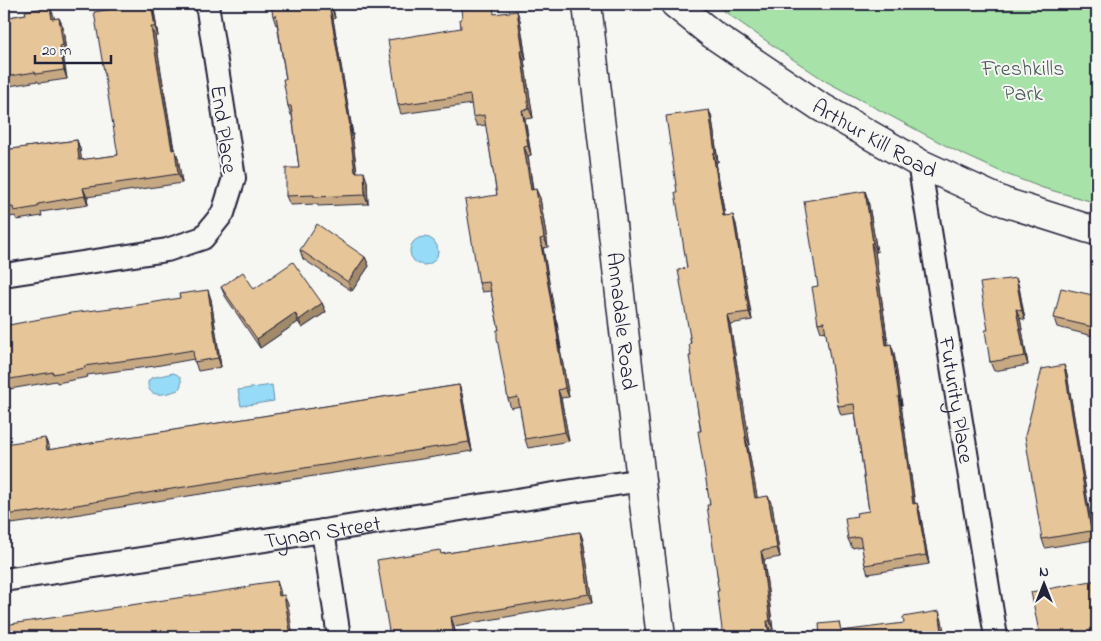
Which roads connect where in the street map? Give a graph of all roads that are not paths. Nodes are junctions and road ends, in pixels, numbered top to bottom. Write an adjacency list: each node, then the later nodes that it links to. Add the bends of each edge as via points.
1 (207, 4): 6 (street, End Place, via 234,178 223,213 203,238 167,250)
2 (587, 4): 7 (street, Annadale Road)
3 (675, 4): 4 (street, Arthur Kill Road, via 712,34 819,106)
4 (919, 163): 5 (street, Arthur Kill Road, via 1004,202); 12 (street, Futurity Place)
5 (1097, 230)
6 (4, 275)
7 (641, 480): 8 (street, Tynan Street); 11 (street, Annadale Road)
8 (323, 531): 9 (street, Tynan Street); 10 (street)
9 (4, 580)
10 (339, 637)
11 (661, 637)
12 (996, 637)

